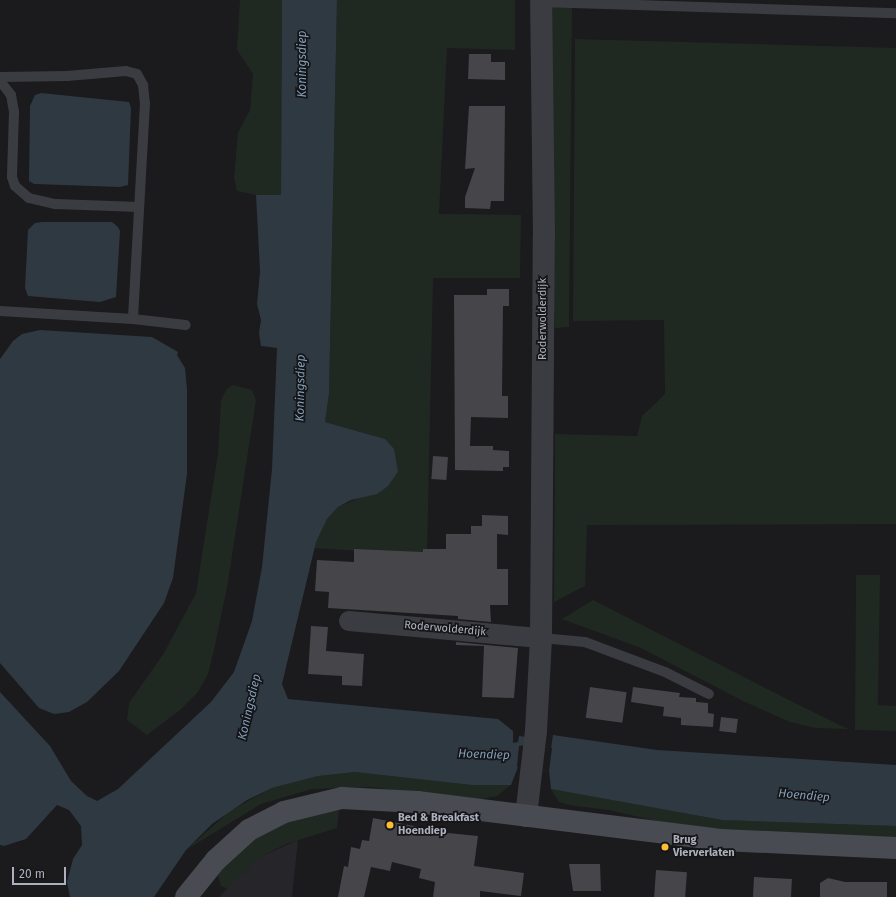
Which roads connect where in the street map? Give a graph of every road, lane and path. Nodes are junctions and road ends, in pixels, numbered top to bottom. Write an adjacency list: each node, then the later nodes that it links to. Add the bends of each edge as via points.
1 (542, 1): 2 (lane); 10 (street, Roderwolderdijk, via 544,237)
2 (896, 13)
3 (0, 77): 5 (lane, via 67,76 114,71 137,74 143,85 145,103)
4 (0, 81): 5 (lane, via 11,95 14,112 12,177 15,186 29,198 56,204)
5 (139, 207): 7 (lane)
6 (0, 312): 7 (lane)
7 (133, 319): 8 (lane)
8 (186, 325)
9 (349, 621): 10 (street, Roderwolderdijk)
10 (541, 638): 11 (lane, Roderwolderdijk, via 586,642 665,672); 12 (street, Roderwolderdijk, via 536,731)
11 (709, 694)
12 (526, 816): 13 (main road, via 721,840); 14 (main road, via 364,798 342,798 303,806 272,818 235,840)
13 (896, 848)
14 (186, 897)

